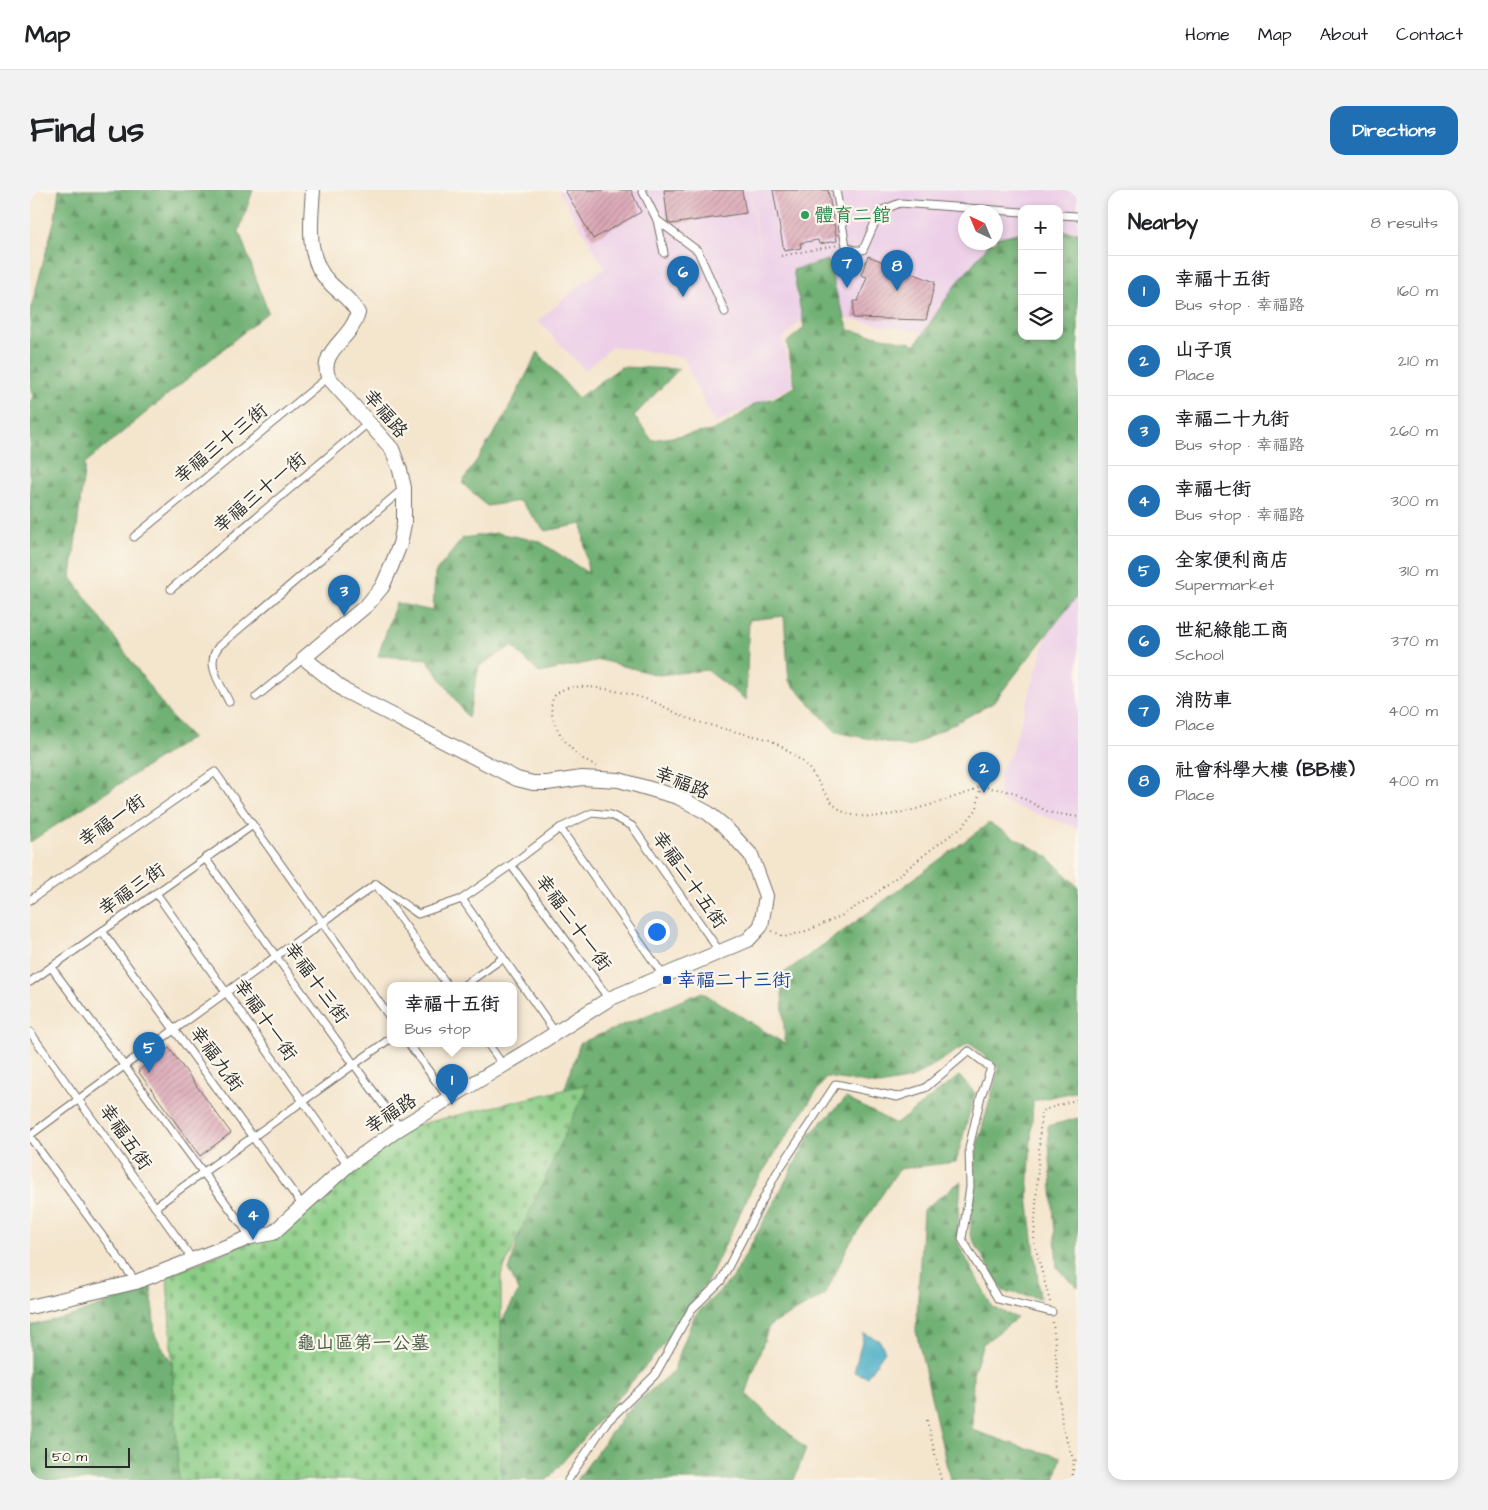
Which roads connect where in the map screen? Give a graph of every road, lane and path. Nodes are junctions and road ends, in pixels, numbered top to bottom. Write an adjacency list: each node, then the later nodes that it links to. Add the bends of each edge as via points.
1 (313, 190): 12 (street, via 310,237 318,268 358,313 352,329 326,361)
2 (642, 190): 7 (lane)
3 (836, 190): 8 (lane)
4 (1018, 212): 8 (lane, via 900,204 880,212 863,250 853,250)
5 (1063, 214): 6 (lane)
6 (1078, 216)
7 (657, 220): 9 (lane); 11 (lane, via 698,251)
8 (846, 244): 10 (path)
9 (664, 253)
10 (781, 256)
11 (725, 312)
12 (328, 377): 13 (street, 幸福路); 15 (lane, 幸福三十三街)
13 (369, 422): 14 (street, 幸福路, via 392,449); 16 (lane, 幸福三十一街)
14 (404, 488): 17 (street, 幸福路, via 404,524 400,544 382,586 367,605); 19 (lane, via 214,652 212,666)
15 (134, 537)
16 (171, 589)
17 (304, 658): 18 (lane); 32 (street, 幸福路, via 345,691 517,779 533,783 582,778 619,780 678,797 708,814 751,854 766,896)
18 (256, 698)
19 (229, 702)
20 (600, 766): 21 (path, via 580,758 560,735 552,712 552,700 566,687 597,688 638,697 685,718 773,741 801,761 815,775 832,804 848,814 894,815)
21 (980, 786): 22 (path, via 1012,792 1048,812); 32 (path, via 977,810 963,826 849,911 810,930 785,937)
22 (1078, 817)
23 (252, 825): 25 (lane, 幸福三街); 30 (lane, 幸福一街, via 215,772); 31 (lane)
24 (560, 828): 26 (lane); 34 (lane, 幸福二十五街, via 592,813 610,816 632,826); 38 (lane)
25 (205, 858): 28 (lane, 幸福三街); 35 (lane, 幸福十三街)
26 (511, 865): 29 (lane); 43 (lane, 幸福二十一街)
27 (376, 884): 29 (lane, via 418,914); 31 (lane); 40 (lane)
28 (156, 893): 33 (lane, 幸福三街); 42 (lane, 幸福十一街)
29 (462, 899): 36 (lane)
30 (30, 900)
31 (323, 923): 35 (lane); 44 (lane)
32 (761, 926): 34 (street, 幸福路, via 748,940)
33 (102, 931): 37 (lane, 幸福三街); 45 (lane, 幸福九街)
34 (720, 952): 38 (street, 幸福路)
35 (276, 957): 42 (lane); 51 (lane, 幸福十三街)
36 (503, 958): 41 (lane); 47 (lane)
37 (50, 967): 39 (lane, 幸福三街); 53 (lane)
38 (663, 976): 43 (street, 幸福路)
39 (30, 982)
40 (445, 982)
41 (470, 982)
42 (226, 993): 45 (lane); 57 (lane, 幸福十一街)
43 (609, 999): 47 (street, 幸福路)
44 (387, 1013)
45 (175, 1030): 53 (lane); 60 (lane, 幸福九街)
46 (30, 1032): 56 (lane, 幸福五街)
47 (555, 1032): 52 (street, 幸福路)
48 (387, 1041): 51 (lane)
49 (411, 1047): 54 (lane)
50 (490, 1047): 52 (lane)
51 (355, 1064): 57 (lane); 58 (lane, 幸福十三街)
52 (503, 1065): 54 (street, 幸福路)
53 (124, 1066): 56 (lane); 62 (lane)
54 (449, 1099): 58 (street, 幸福路)
55 (1078, 1099): 69 (path, via 1041,1110 1034,1242)
56 (78, 1100): 59 (lane); 63 (lane, 幸福五街)
57 (302, 1102): 60 (lane); 61 (lane, 幸福十一街)
58 (400, 1128): 61 (street, 幸福路)
59 (30, 1136): 67 (lane)
60 (253, 1137): 62 (lane); 64 (lane, 幸福九街)
61 (348, 1166): 64 (street, 幸福路)
62 (203, 1172): 63 (lane); 65 (lane)
63 (155, 1207): 66 (lane, 幸福五街)
64 (303, 1207): 65 (street, 幸福路, via 273,1233)
65 (251, 1237): 66 (street, 幸福路)
66 (193, 1260): 67 (street, 幸福路)
67 (136, 1282): 68 (street, 幸福路)
68 (30, 1307)
69 (1052, 1312): 72 (path, via 1062,1425); 73 (lane, via 998,1299 962,1239 970,1187 969,1148 991,1068 969,1051 925,1088 897,1097 836,1084 776,1174 722,1281 691,1310 654,1375 606,1423)
70 (926, 1420): 74 (path)
71 (1078, 1458): 72 (path)
72 (1074, 1462): 75 (path)
73 (568, 1480)
74 (941, 1480)
75 (1072, 1480)

